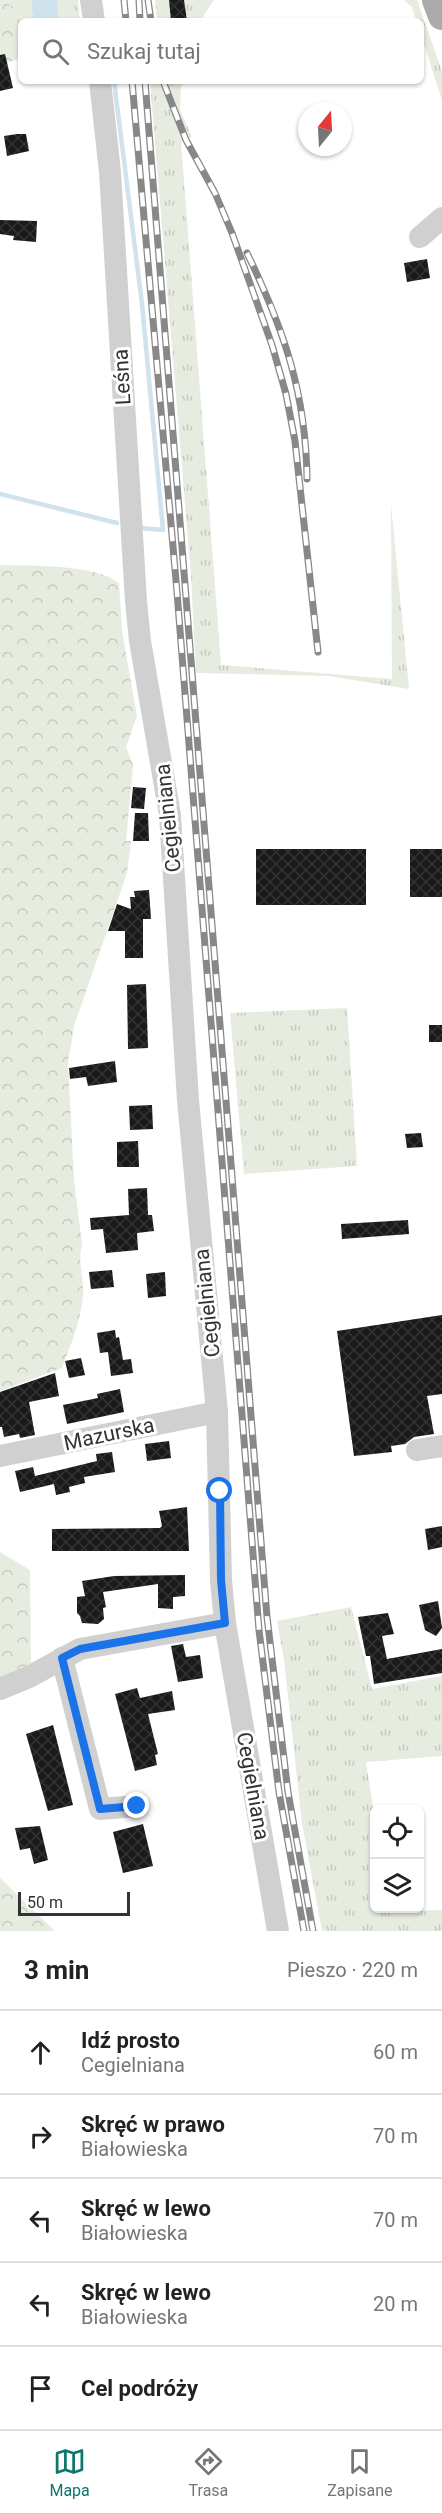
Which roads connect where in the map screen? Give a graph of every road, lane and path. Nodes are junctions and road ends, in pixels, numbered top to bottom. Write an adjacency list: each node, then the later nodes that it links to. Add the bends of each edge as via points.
1 (91, 0): 4 (street)
2 (436, 0): 3 (main road)
3 (442, 16)
4 (94, 18)
5 (100, 84): 8 (street, Leśna, via 110,172 136,601)
6 (442, 218): 7 (street)
7 (420, 237)
8 (145, 673): 9 (street, Cegielniana, via 170,815 191,1135)
9 (217, 1412): 12 (street, Mazurska); 13 (street, Cegielniana)
10 (442, 1446): 11 (street)
11 (417, 1450)
12 (0, 1456)
13 (225, 1623): 14 (street, via 80,1649); 17 (street, Cegielniana)
14 (62, 1658): 15 (street); 16 (street, via 100,1809)
15 (0, 1689)
16 (137, 1806)
17 (278, 1931)

